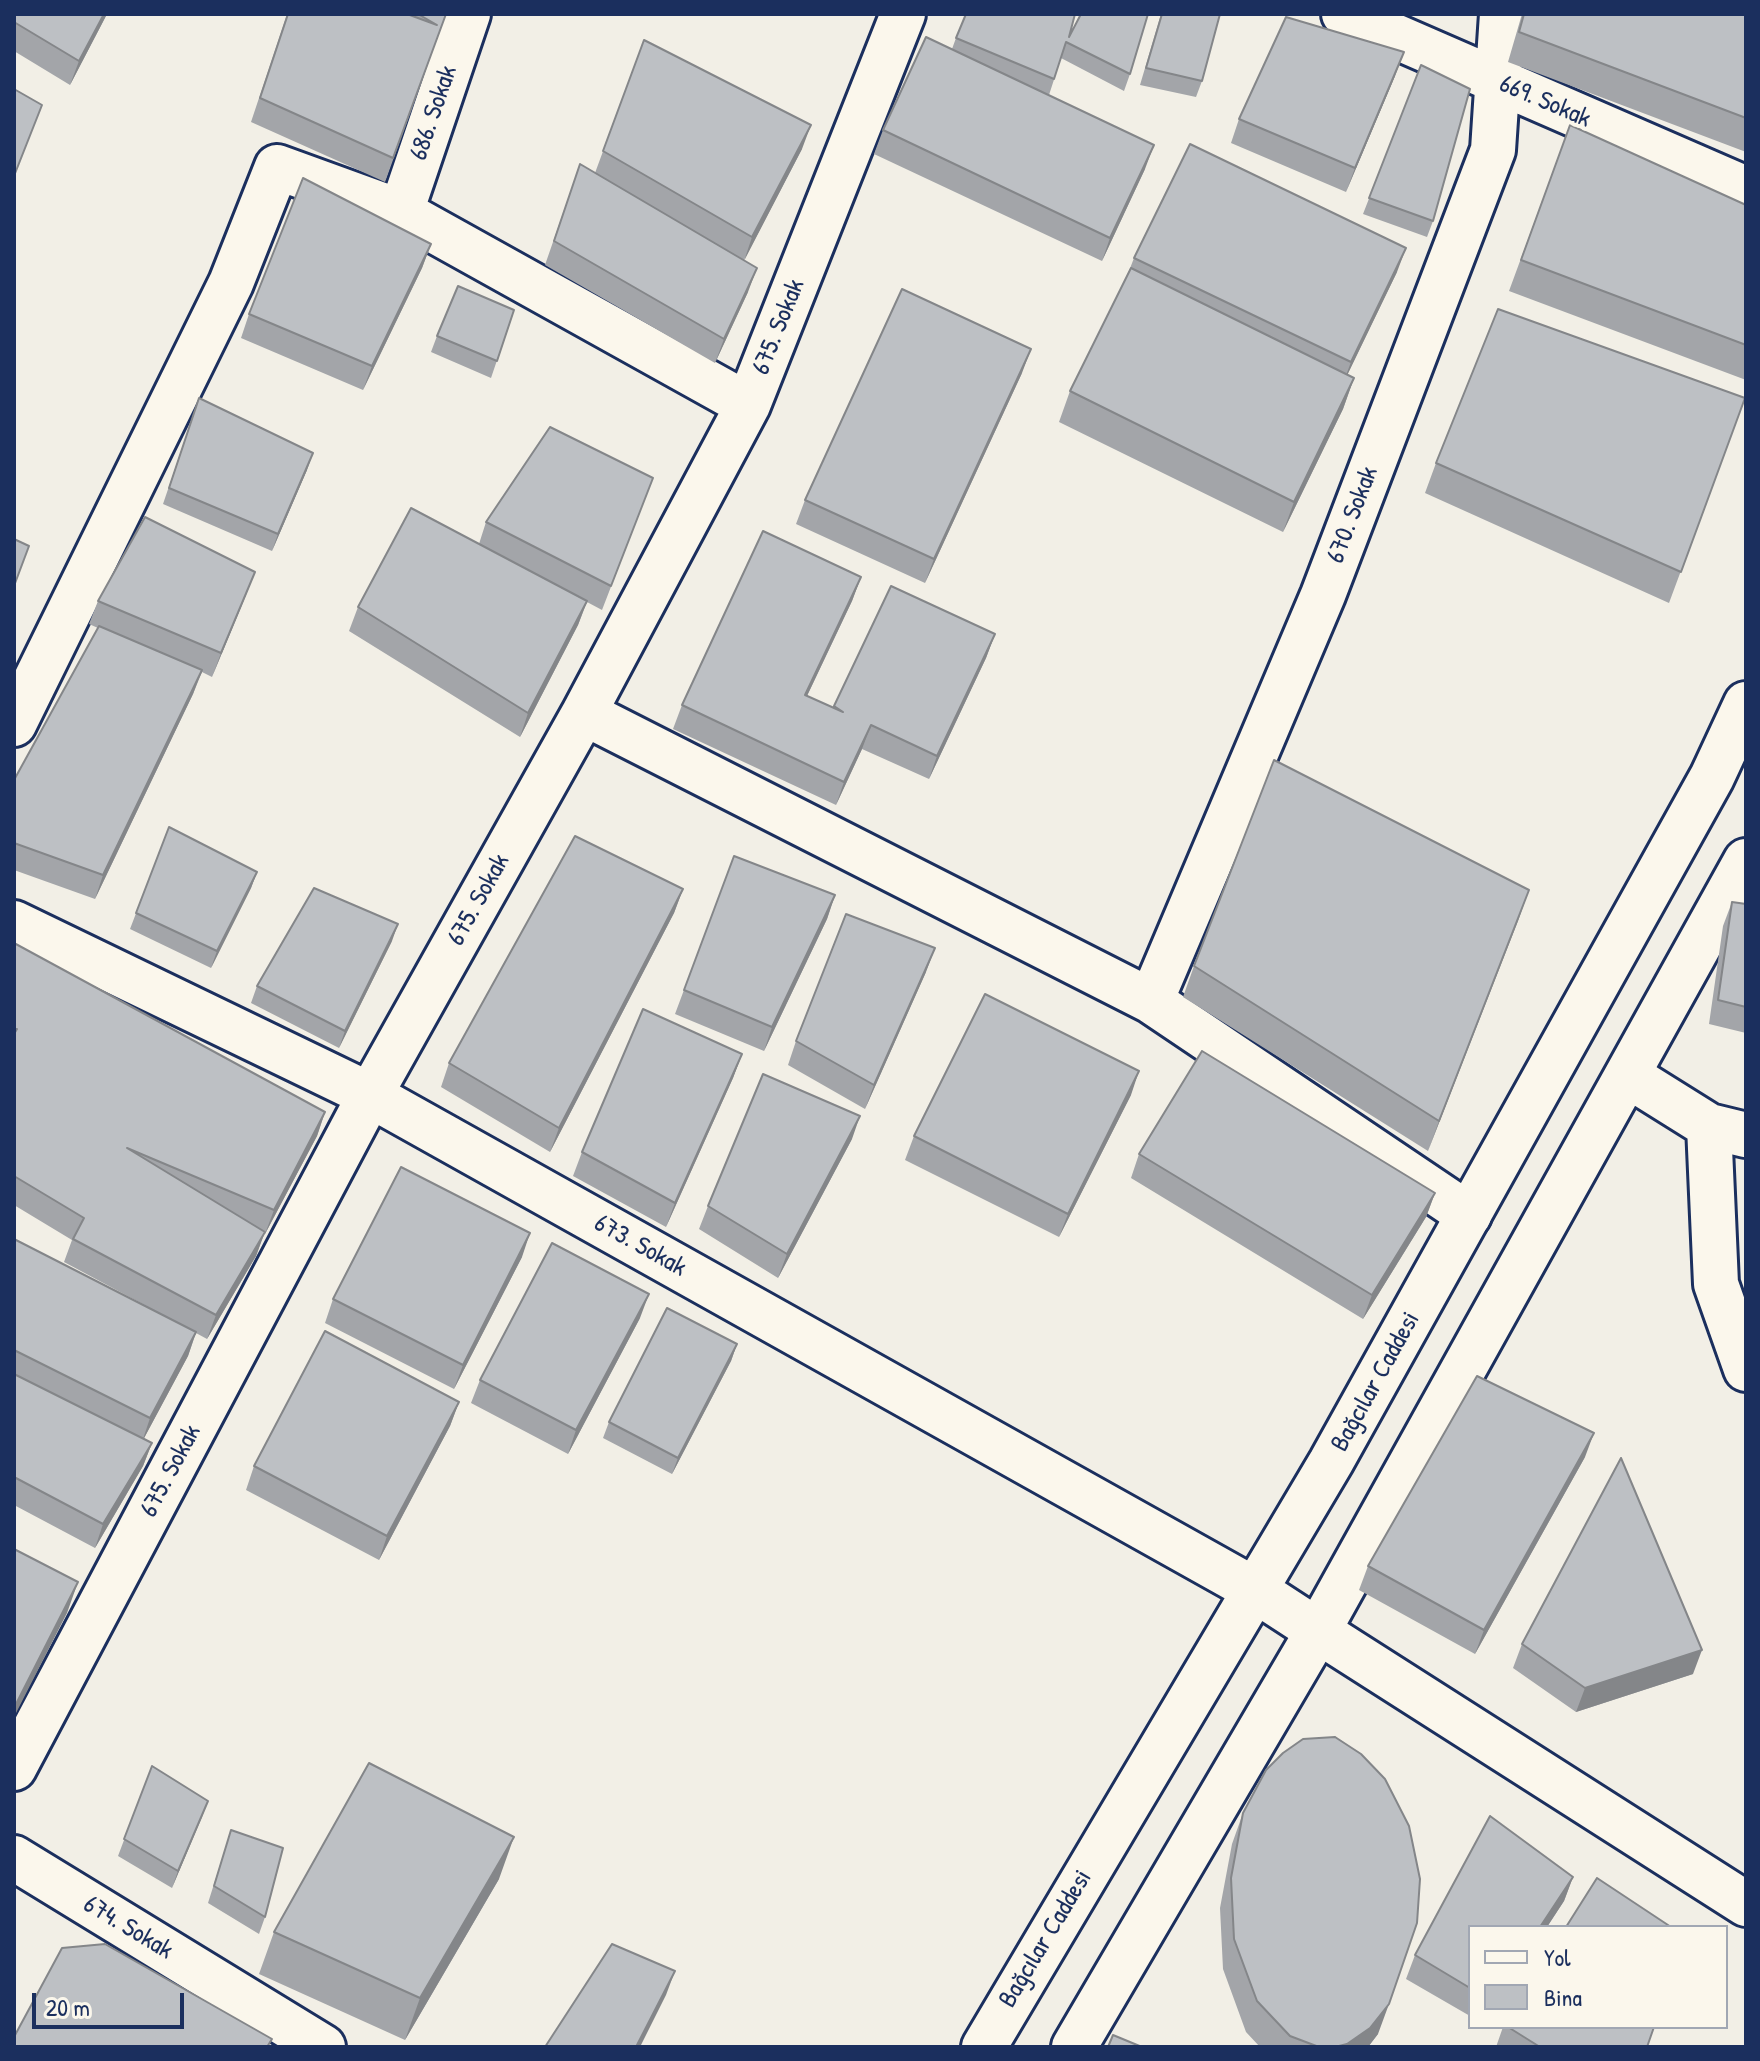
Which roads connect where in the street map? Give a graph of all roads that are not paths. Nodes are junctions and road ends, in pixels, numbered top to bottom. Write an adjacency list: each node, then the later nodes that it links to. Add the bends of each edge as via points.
1 (468, 14): 7 (street, 686. Sokak)
2 (903, 14): 8 (street, 675. Sokak)
3 (1344, 14): 5 (street, 669. Sokak)
4 (1502, 14): 5 (street, 670. Sokak)
5 (1496, 81): 6 (street, 669. Sokak); 14 (street, 670. Sokak, via 1493,150 1323,595)
6 (1746, 189)
7 (401, 212): 8 (street); 11 (street, via 277,167 231,283)
8 (748, 405): 10 (street, 675. Sokak)
9 (1746, 704): 18 (street, Bağcılar Caddesi, via 1712,777)
10 (584, 713): 14 (street); 16 (street, 675. Sokak)
11 (14, 724)
12 (1746, 861): 15 (street)
13 (14, 923): 16 (street, 673. Sokak)
14 (1151, 1001): 18 (street)
15 (1629, 1076): 17 (street); 21 (street)
16 (370, 1095): 20 (street, 673. Sokak); 22 (street, 675. Sokak)
17 (1727, 1130): 19 (street, via 1716,1284)
18 (1469, 1215): 20 (street, Bağcılar Caddesi)
19 (1746, 1369)
20 (1255, 1590): 21 (street, 673. Sokak); 26 (street, Bağcılar Caddesi)
21 (1318, 1631): 24 (street, 673. Sokak); 27 (street)
22 (14, 1768)
23 (14, 1858): 25 (street, 674. Sokak)
24 (1746, 1904)
25 (323, 2047)
26 (984, 2047)
27 (1074, 2047)

